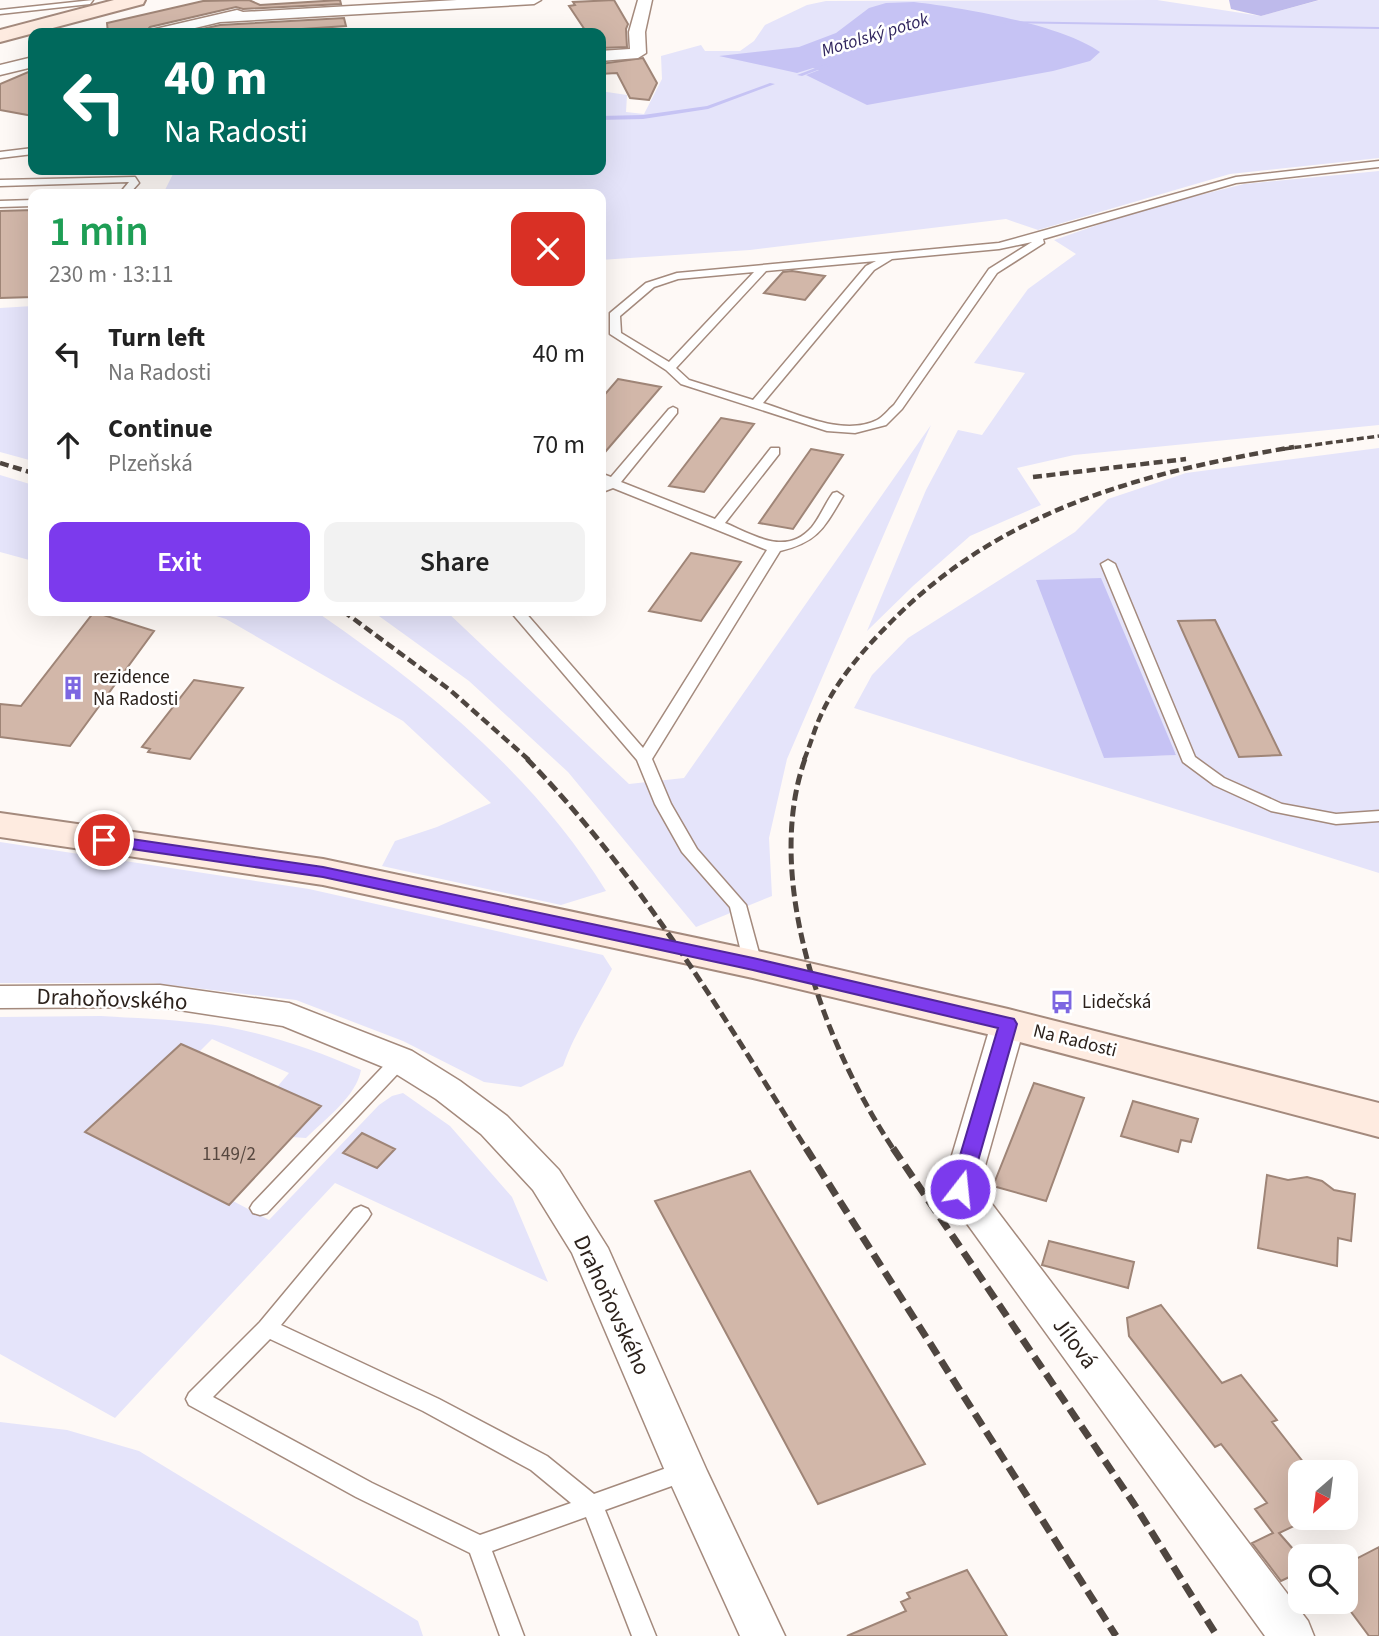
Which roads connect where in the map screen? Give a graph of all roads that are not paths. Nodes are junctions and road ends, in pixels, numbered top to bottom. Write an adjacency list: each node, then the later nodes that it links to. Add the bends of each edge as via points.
1 (136, 0): 9 (main road)
2 (299, 0): 7 (street)
3 (534, 0): 7 (street)
4 (645, 0): 13 (street, via 637,33 638,53)
5 (95, 1): 6 (lane); 8 (main road)
6 (0, 12)
7 (220, 18): 10 (street)
8 (0, 25)
9 (30, 28)
10 (177, 28)
11 (28, 29): 12 (main road)
12 (0, 36)
13 (606, 56)
14 (28, 63): 15 (street)
15 (0, 70)
16 (0, 78): 17 (street)
17 (22, 82)
18 (28, 152): 19 (lane)
19 (0, 155)
20 (1379, 164): 26 (lane, via 1238,180)
21 (21, 182): 22 (lane); 23 (lane, via 132,179); 25 (lane)
22 (0, 183)
23 (129, 189)
24 (28, 203): 25 (lane)
25 (0, 204)
26 (1048, 236): 27 (lane, via 999,246); 30 (lane, via 993,271 883,422 855,429 827,426)
27 (895, 254): 28 (lane); 30 (lane, via 870,268)
28 (765, 266): 29 (lane); 29 (lane, via 677,276 650,285 614,315 616,334)
29 (670, 368): 30 (lane, via 685,382)
30 (756, 404)
31 (673, 411): 33 (lane)
32 (775, 451): 36 (lane)
33 (606, 481)
34 (606, 484): 36 (lane)
35 (836, 496): 37 (lane, via 813,534 802,543)
36 (718, 525): 37 (lane)
37 (775, 548): 40 (lane)
38 (1108, 564): 41 (lane, via 1188,759 1207,776 1299,812 1336,820)
39 (521, 616): 40 (lane)
40 (644, 759): 43 (lane, via 690,852 738,905)
41 (1379, 816)
42 (0, 825): 43 (main road, Na Radosti, via 323,872)
43 (753, 964): 45 (main road, Na Radosti)
44 (0, 997): 46 (street, Drahoňovského, via 160,996 289,1014)
45 (1008, 1024): 47 (main road, Na Radosti); 57 (street, Jílová, via 960,1189)
46 (400, 1060): 48 (lane); 51 (street, Drahoňovského, via 494,1125 546,1180 589,1248)
47 (1379, 1120)
48 (260, 1208)
49 (361, 1214): 50 (lane)
50 (267, 1328): 52 (lane, via 431,1405 539,1463); 53 (lane, via 197,1399)
51 (687, 1471): 52 (lane); 56 (street, Drahoňovského)
52 (593, 1507): 53 (lane); 55 (lane)
53 (479, 1546): 54 (lane)
54 (512, 1636)
55 (644, 1636)
56 (763, 1636)
57 (1292, 1636)

